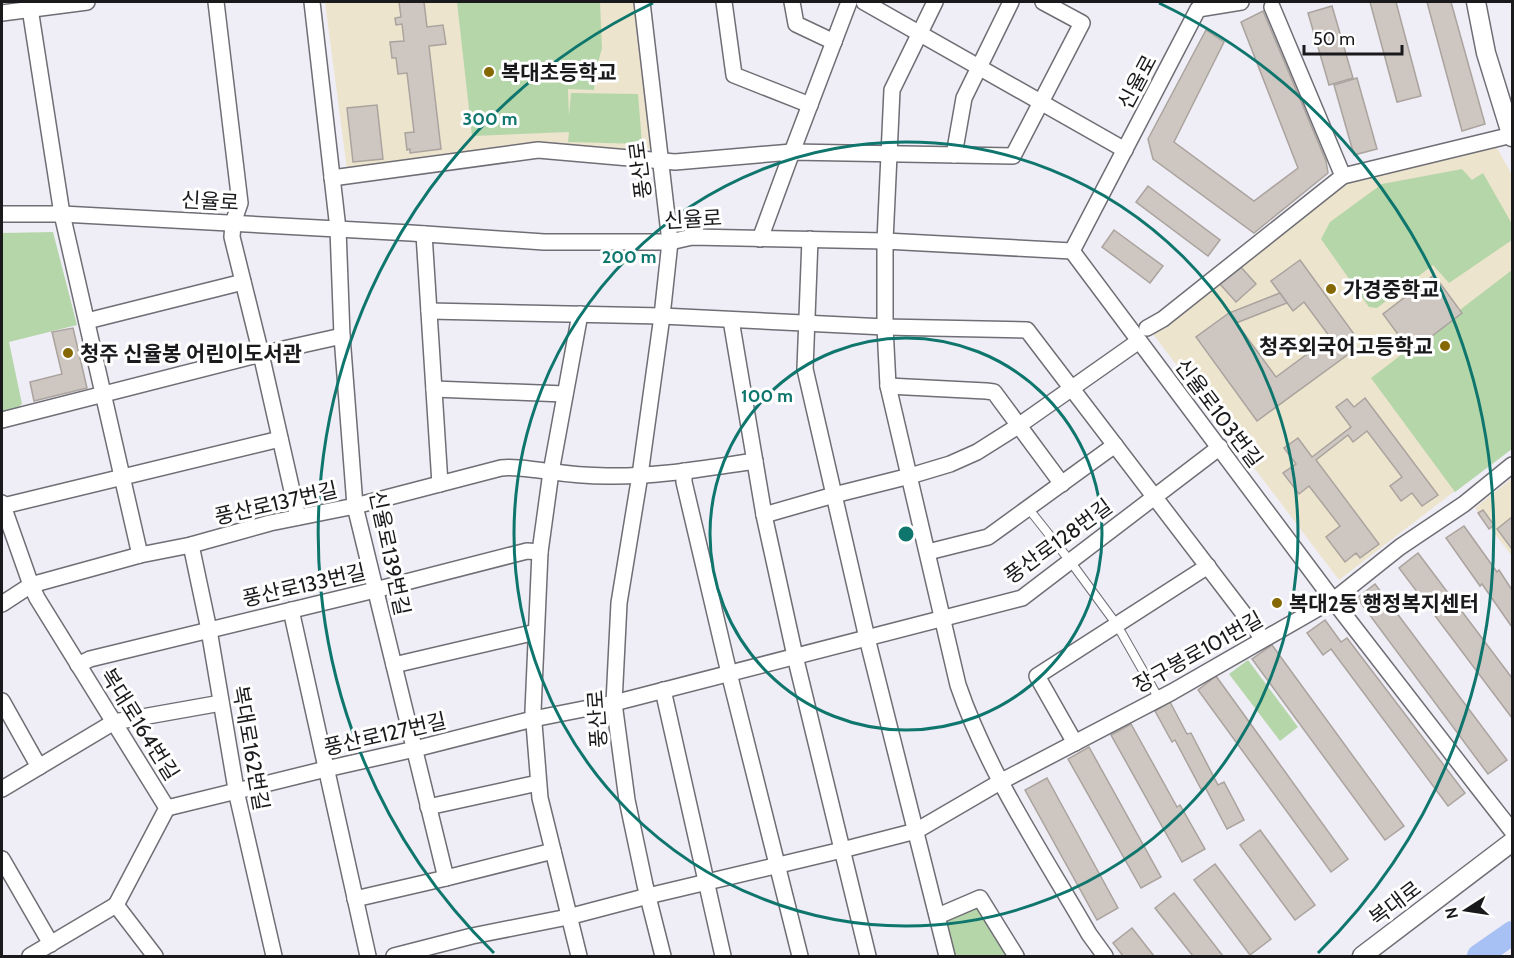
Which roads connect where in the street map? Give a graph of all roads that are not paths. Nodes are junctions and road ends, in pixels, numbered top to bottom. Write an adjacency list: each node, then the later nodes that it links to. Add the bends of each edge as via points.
1 (87, 2): 14 (street)
2 (216, 2): 33 (street, via 240,203)
3 (312, 2): 30 (street, 신율로139번길)
4 (642, 2): 28 (street, 풍산로)
5 (724, 2): 22 (street, via 734,75)
6 (792, 2): 19 (street, via 796,24)
7 (849, 2): 19 (street)
8 (864, 2): 18 (street)
9 (935, 2): 18 (street)
10 (1011, 2): 20 (street)
11 (1043, 2): 21 (street, via 1082,23)
12 (1241, 2): 15 (street, 신율로)
13 (1476, 2): 23 (street, via 1486,54)
14 (29, 5): 17 (street); 32 (street)
15 (1192, 5): 24 (street, 신율로)
16 (1272, 7): 29 (street)
17 (2, 13)
18 (920, 33): 20 (street); 26 (street, via 892,90)
19 (834, 42): 22 (street)
20 (979, 67): 21 (street); 27 (street, via 964,98)
21 (1041, 102): 24 (street); 27 (street, via 1013,156)
22 (810, 105): 25 (street)
23 (1512, 136): 29 (street)
24 (1125, 150): 40 (street, 신율로)
25 (792, 152): 26 (street); 28 (street); 36 (street)
26 (888, 154): 27 (street); 38 (street)
27 (954, 155)
28 (660, 161): 30 (street, via 538,150); 39 (street, 풍산로)
29 (1343, 176): 49 (street)
30 (332, 178): 34 (street, 신율로139번길)
31 (2, 214): 32 (street, 신율로)
32 (62, 214): 33 (street, 신율로); 46 (street)
33 (233, 223): 34 (street, 신율로); 41 (street, via 232,237)
34 (338, 229): 35 (street, 신율로); 50 (street, 신율로139번길)
35 (424, 234): 39 (street, 신율로, via 544,242); 42 (street)
36 (760, 238): 37 (street, 신율로); 39 (street, 신율로, via 692,237)
37 (810, 239): 38 (street, 신율로); 47 (street)
38 (885, 241): 40 (street, 신율로); 48 (street)
39 (670, 242): 44 (street, 풍산로)
40 (1072, 251): 51 (street, 신율로103번길)
41 (243, 282): 46 (street); 52 (street)
42 (429, 311): 43 (street); 54 (street)
43 (580, 314): 44 (street); 56 (street)
44 (662, 316): 45 (street); 67 (street, 풍산로)
45 (731, 320): 47 (street); 63 (street)
46 (87, 321): 57 (street)
47 (806, 324): 48 (street); 72 (street, via 805,369)
48 (885, 327): 53 (street); 55 (street, via 1027,330)
49 (1147, 328)
50 (342, 336): 52 (street); 75 (street, 신율로139번길)
51 (1139, 341): 55 (street); 62 (street, 신율로103번길)
52 (261, 354): 57 (street); 60 (street)
53 (888, 386): 59 (street, via 994,392); 68 (street)
54 (434, 389): 56 (street); 70 (street)
55 (1072, 389): 59 (street); 61 (street)
56 (565, 394): 66 (street)
57 (104, 395): 58 (street); 69 (street)
58 (2, 420)
59 (1018, 426): 68 (street, via 976,452); 71 (street)
60 (280, 439): 69 (street, 복대로164번길); 78 (street)
61 (1114, 445): 71 (street); 73 (street)
62 (1220, 447): 73 (street, 풍산로128번길); 87 (street, 신율로103번길)
63 (755, 461): 65 (street); 77 (street)
64 (1512, 465): 87 (street, 장구봉로101번길)
65 (684, 471): 67 (street); 99 (street)
66 (550, 472): 67 (street, 풍산로137번길); 70 (street, 풍산로137번길, via 510,467); 80 (street)
67 (640, 475): 103 (street, 풍산로, via 620,603)
68 (910, 476): 72 (street); 81 (street)
69 (123, 477): 74 (street, 복대로164번길); 82 (street)
70 (440, 484): 75 (street, 풍산로137번길)
71 (1062, 484): 76 (street)
72 (834, 495): 77 (street); 94 (street)
73 (1154, 496): 83 (street, 풍산로128번길); 84 (street)
74 (2, 505): 85 (street, 복대로164번길)
75 (355, 506): 78 (street, 풍산로137번길); 86 (street, 신율로139번길)
76 (1028, 508): 81 (street, via 988,537); 83 (lane)
77 (764, 515): 96 (street)
78 (298, 517): 79 (street, 풍산로137번길)
79 (190, 545): 82 (street, 풍산로137번길); 92 (street, 복대로162번길)
80 (540, 552): 86 (street, 풍산로133번길, via 527,551); 93 (street)
81 (928, 552): 90 (street)
82 (140, 555): 85 (street, 풍산로137번길)
83 (1070, 561): 90 (street, 풍산로128번길, via 1022,598); 91 (lane)
84 (1208, 566): 91 (street); 95 (street)
85 (31, 585): 88 (street, 풍산로137번길); 97 (street, 복대로164번길)
86 (375, 590): 89 (street, 풍산로133번길); 98 (street, 신율로139번길)
87 (1333, 600): 95 (street, 장구봉로101번길); 118 (street, 신율로103번길)
88 (2, 604)
89 (291, 610): 92 (street, 풍산로133번길); 110 (street)
90 (943, 619): 94 (street, 풍산로128번길); 111 (street, via 968,715)
91 (1117, 625): 101 (lane); 107 (street, via 1037,676)
92 (208, 630): 97 (street, 풍산로133번길); 102 (street, 복대로162번길)
93 (536, 632): 98 (street); 105 (street)
94 (867, 638): 96 (street, 풍산로128번길); 117 (street)
95 (1263, 639): 101 (street, 장구봉로101번길)
96 (795, 656): 99 (street, 풍산로128번길); 120 (street)
97 (78, 665): 106 (street, 복대로164번길)
98 (394, 665): 108 (street, 신율로139번길)
99 (729, 673): 100 (street, 풍산로128번길); 123 (street)
100 (663, 690): 103 (street, 풍산로128번길); 125 (street)
101 (1159, 699): 107 (street, 장구봉로101번길)
102 (221, 703): 106 (street); 114 (street, 복대로162번길)
103 (614, 703): 105 (street, 풍산로127번길); 126 (street, 풍산로, via 627,800)
104 (3, 704): 109 (street)
105 (532, 719): 108 (street, 풍산로127번길); 112 (street)
106 (114, 722): 109 (street); 116 (street, 복대로164번길)
107 (1075, 743): 111 (street, 장구봉로101번길)
108 (415, 749): 110 (street, 풍산로127번길); 115 (street, 신율로139번길)
109 (39, 767): 113 (street)
110 (326, 769): 114 (street, 풍산로127번길); 127 (street)
111 (1000, 782): 117 (street, 장구봉로101번길); 144 (street)
112 (538, 783): 115 (street); 121 (street)
113 (2, 789)
114 (236, 791): 116 (street, 풍산로127번길); 134 (street, 복대로162번길)
115 (428, 807): 124 (street, 신율로139번길)
116 (167, 808): 128 (street, 복대로164번길)
117 (916, 831): 120 (street, 장구봉로101번길); 129 (street)
118 (1512, 831)
119 (1512, 842): 145 (street, 복대로)
120 (842, 850): 123 (street, 장구봉로101번길); 141 (street)
121 (553, 851): 124 (street); 130 (street)
122 (2, 859): 131 (street)
123 (777, 866): 125 (street, 장구봉로101번길); 140 (street)
124 (446, 878): 127 (street)
125 (706, 883): 126 (street, 장구봉로101번길); 139 (street)
126 (648, 896): 130 (street, 장구봉로101번길); 138 (street, 풍산로)
127 (355, 899): 135 (street)
128 (116, 905): 131 (street); 133 (street)
129 (938, 916): 142 (street); 143 (street, via 980,898)
130 (568, 917): 136 (street, 장구봉로101번길); 137 (street)
131 (51, 944): 132 (street)
132 (30, 957)
133 (155, 957)
134 (274, 957)
135 (368, 957)
136 (394, 957)
137 (579, 957)
138 (663, 957)
139 (723, 957)
140 (800, 957)
141 (868, 957)
142 (947, 957)
143 (1016, 957)
144 (1105, 957)
145 (1362, 957)

